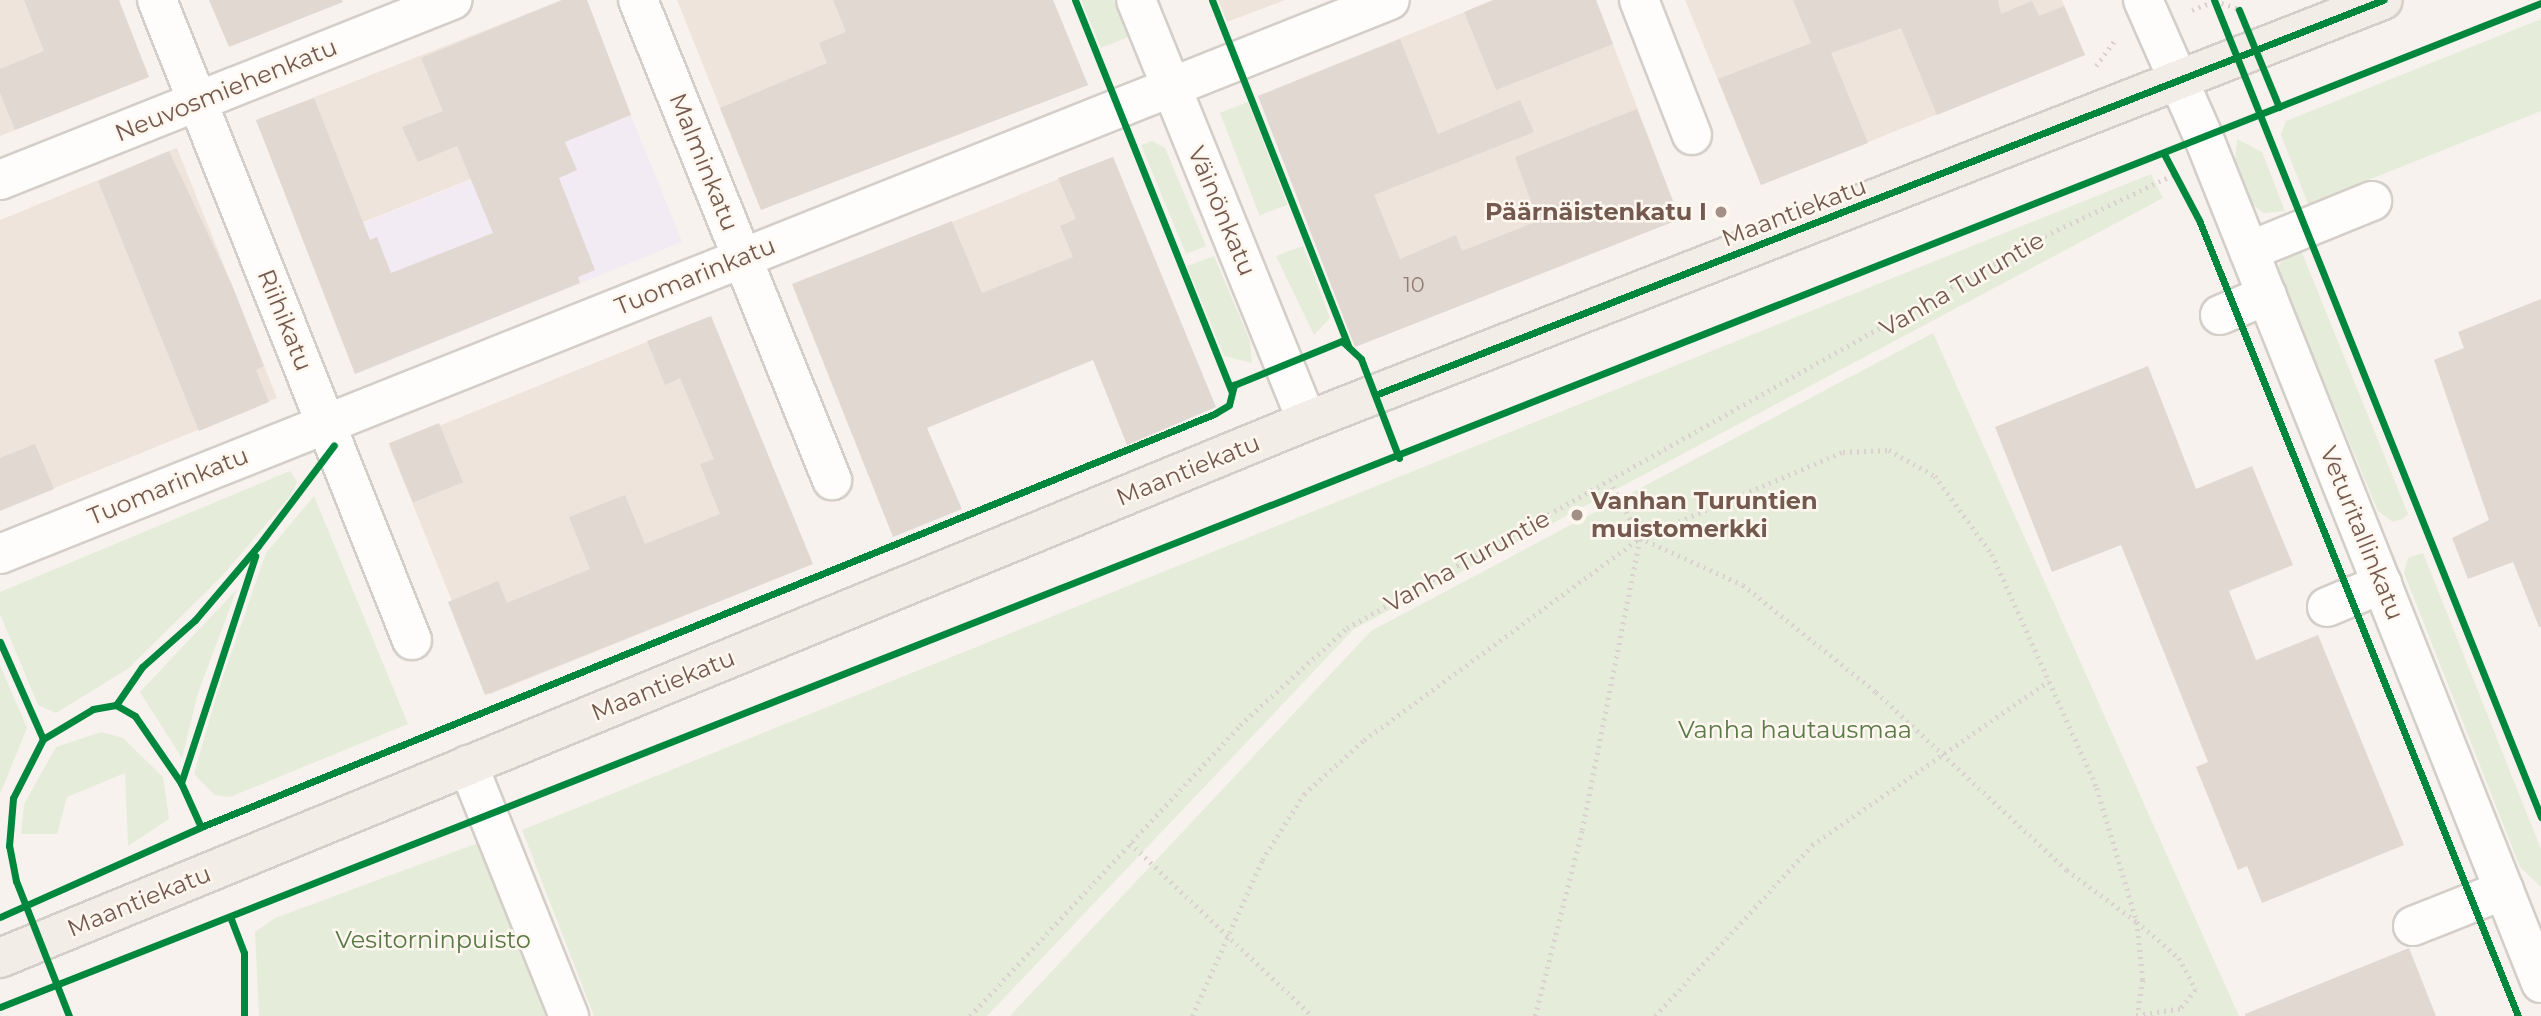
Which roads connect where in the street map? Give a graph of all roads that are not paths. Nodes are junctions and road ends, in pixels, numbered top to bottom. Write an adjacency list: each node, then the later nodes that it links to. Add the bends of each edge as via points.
1 (157, 0): 11 (street, Riihikatu)
2 (452, 0): 11 (street, Neuvosmiehenkatu)
3 (638, 0): 16 (street, Malminkatu)
4 (1136, 0): 10 (street, Väinönkatu)
5 (1391, 0): 10 (street, Tuomarinkatu)
6 (1639, 0): 12 (street)
7 (2143, 0): 9 (street, Veturitallinkatu)
8 (2382, 0): 9 (main road, Maantiekatu)
9 (2177, 85): 15 (street, Veturitallinkatu, via 2203,136); 19 (main road, Maantiekatu)
10 (1170, 88): 16 (street, Tuomarinkatu); 19 (street, Väinönkatu)
11 (197, 102): 13 (street, Neuvosmiehenkatu); 20 (street, Riihikatu)
12 (1692, 135)
13 (0, 180)
14 (2372, 201): 15 (street)
15 (2249, 251): 17 (street, Veturitallinkatu)
16 (742, 257): 20 (street, Tuomarinkatu); 21 (street, Malminkatu)
17 (2267, 295): 18 (street); 23 (street, Veturitallinkatu)
18 (2220, 315)
19 (1307, 421): 26 (main road, Maantiekatu)
20 (326, 423): 22 (street, Tuomarinkatu); 25 (street, Riihikatu)
21 (832, 480)
22 (0, 554)
23 (2382, 584): 24 (street); 27 (street, Veturitallinkatu)
24 (2327, 607)
25 (412, 640)
26 (468, 765): 29 (main road, Maantiekatu); 31 (street)
27 (2504, 890): 28 (street); 30 (street, Veturitallinkatu)
28 (2413, 926)
29 (0, 958)
30 (2541, 983)
31 (569, 1016)

